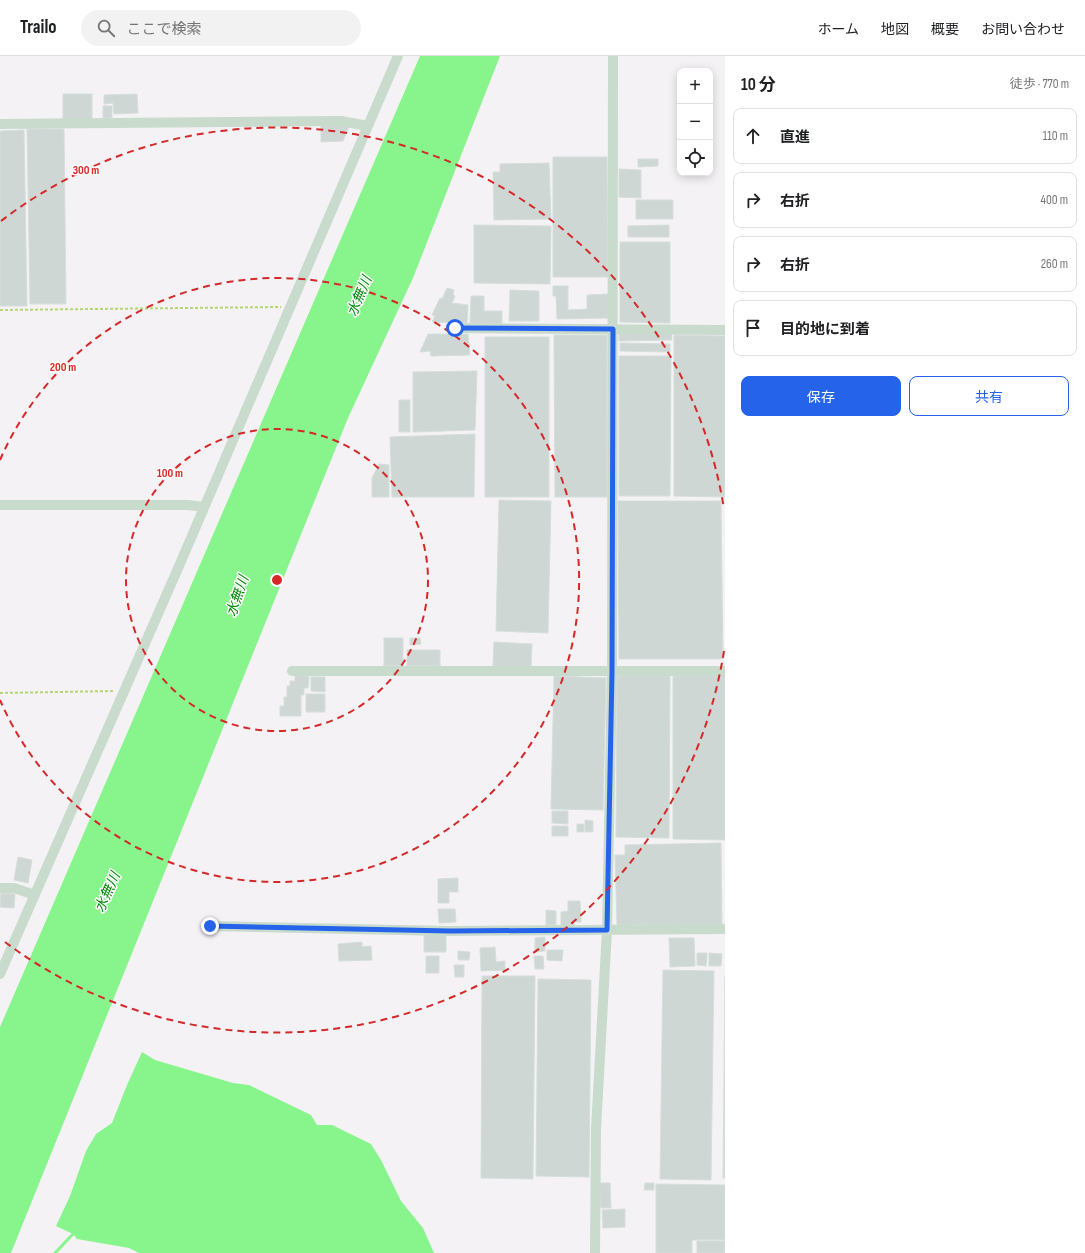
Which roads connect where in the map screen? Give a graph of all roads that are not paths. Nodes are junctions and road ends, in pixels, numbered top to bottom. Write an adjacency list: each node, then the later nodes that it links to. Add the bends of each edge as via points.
1 (398, 56): 4 (street)
2 (613, 56): 6 (street)
3 (0, 124): 4 (street, via 341,121)
4 (368, 126): 9 (street)
5 (455, 328): 6 (street)
6 (613, 329): 7 (street); 12 (street)
7 (725, 330)
8 (0, 505): 9 (street)
9 (204, 507): 14 (street)
10 (292, 671): 12 (street)
11 (725, 671): 12 (street)
12 (612, 672): 16 (street)
13 (0, 888): 14 (street, via 14,888)
14 (35, 894): 18 (street)
15 (210, 926): 16 (street, via 450,931)
16 (607, 930): 17 (street); 19 (street, via 596,1129)
17 (725, 930)
18 (0, 974)
19 (595, 1253)

